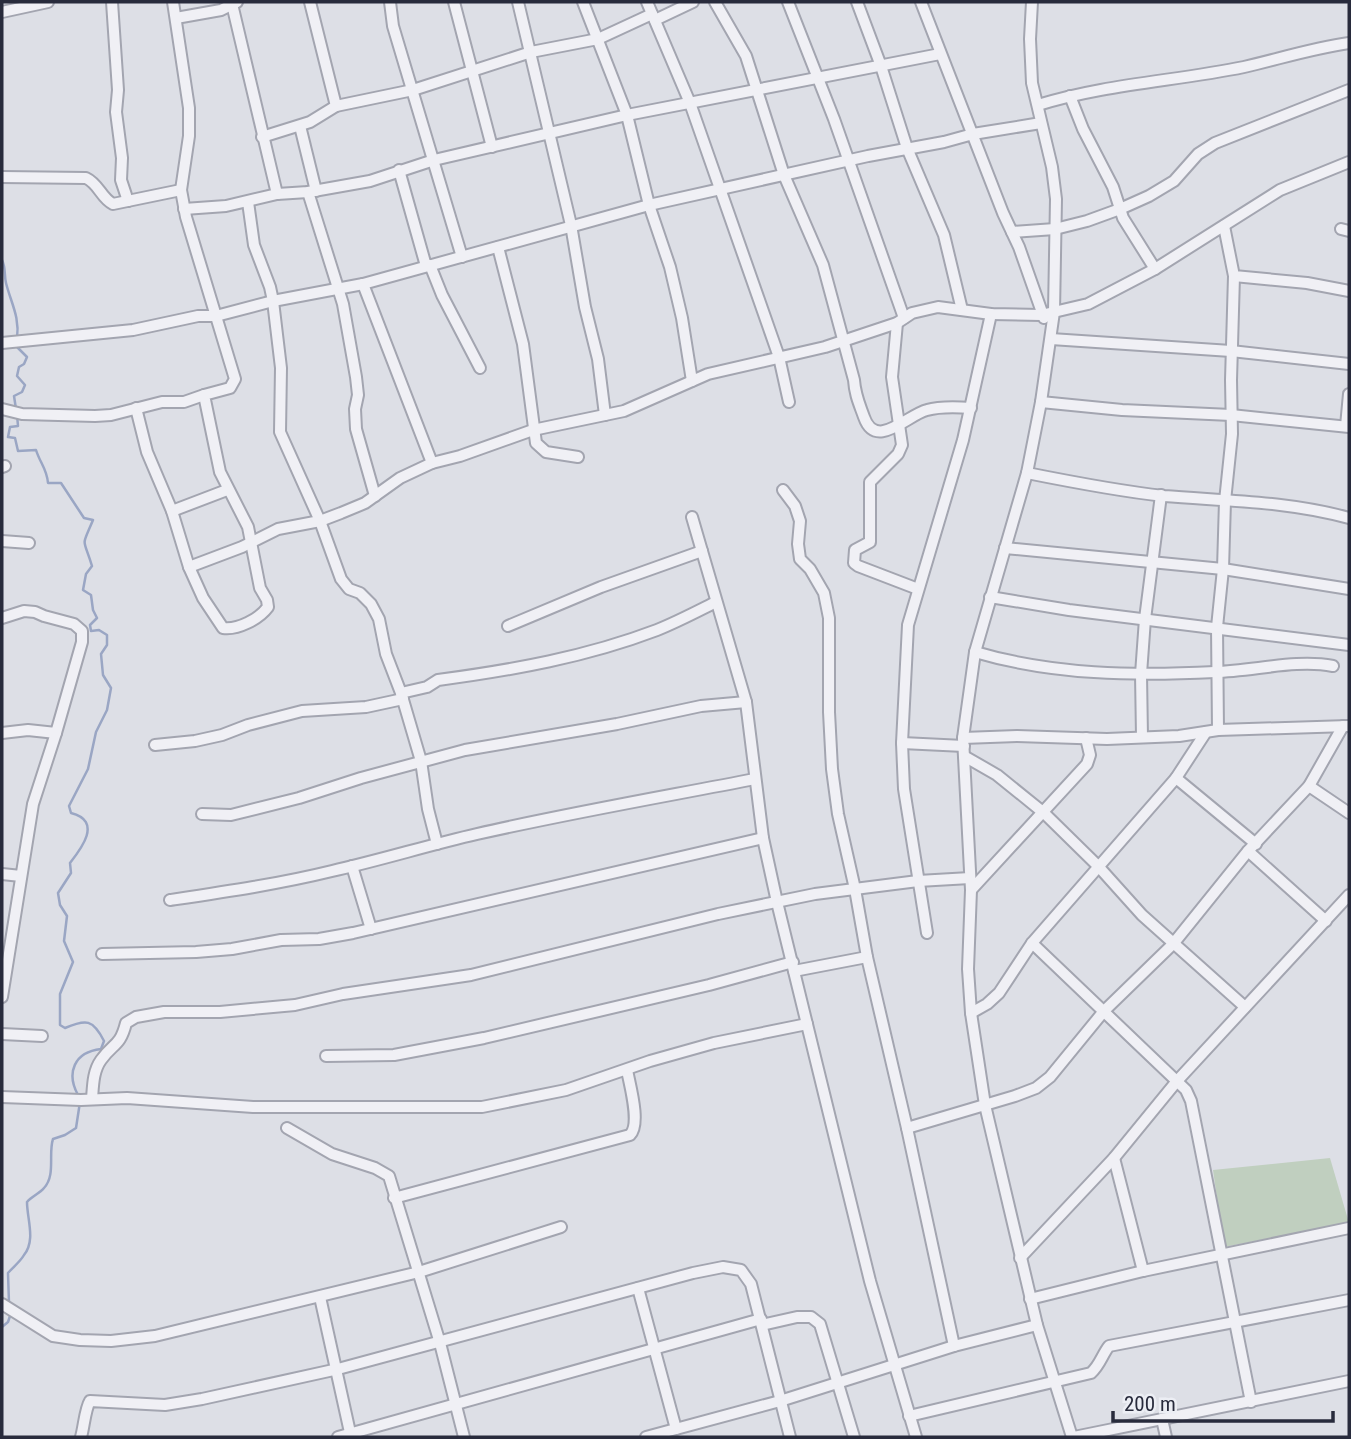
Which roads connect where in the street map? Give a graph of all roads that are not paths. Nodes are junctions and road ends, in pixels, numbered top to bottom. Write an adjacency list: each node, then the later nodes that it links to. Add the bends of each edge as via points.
1 (48, 2): 17 (street)
2 (111, 2): 52 (street, via 121,180)
3 (173, 2): 19 (street)
4 (310, 2): 33 (street)
5 (390, 2): 27 (street)
6 (454, 2): 25 (street)
7 (518, 2): 22 (street)
8 (583, 2): 20 (street)
9 (647, 2): 18 (street)
10 (693, 2): 18 (street)
11 (715, 2): 28 (street, via 747,56)
12 (788, 2): 26 (street)
13 (857, 2): 24 (street)
14 (920, 2): 23 (street)
15 (1032, 2): 32 (street, via 1031,72)
16 (235, 3): 19 (street); 39 (street)
17 (2, 12)
18 (654, 17): 20 (street); 31 (street)
19 (176, 18): 48 (street, via 189,108)
20 (598, 39): 22 (street); 34 (street)
21 (1349, 43): 30 (street, via 1244,67)
22 (531, 52): 25 (street); 37 (street)
23 (940, 54): 24 (street); 38 (street)
24 (881, 66): 26 (street); 41 (street)
25 (471, 70): 27 (street); 40 (street)
26 (817, 78): 28 (street); 43 (street)
27 (413, 90): 33 (street); 42 (street)
28 (758, 90): 31 (street); 46 (street)
29 (1349, 90): 56 (street, via 1215,143 1174,181)
30 (1070, 96): 32 (street); 56 (street)
31 (690, 103): 34 (street); 50 (street)
32 (1038, 105): 35 (street)
33 (336, 106): 36 (street)
34 (627, 114): 37 (street); 54 (street)
35 (1041, 123): 38 (street); 59 (street, via 1052,167)
36 (300, 126): 39 (street); 49 (street)
37 (549, 134): 40 (street); 57 (street)
38 (973, 134): 41 (street); 60 (street)
39 (262, 137): 51 (street)
40 (492, 147): 42 (street)
41 (907, 148): 43 (street); 70 (street, via 944,235)
42 (434, 160): 45 (street); 62 (street)
43 (847, 161): 46 (street); 75 (street)
44 (1349, 162): 58 (street, via 1280,190)
45 (399, 170): 49 (street, via 370,181); 63 (street)
46 (784, 175): 50 (street); 77 (street, via 823,265)
47 (2, 177): 52 (street, via 86,178 94,181 107,201)
48 (181, 190): 52 (street); 55 (street)
49 (312, 191): 51 (street); 67 (street)
50 (720, 191): 54 (street); 80 (street)
51 (276, 194): 53 (street)
52 (128, 201)
53 (248, 202): 55 (street); 69 (street, via 254,245)
54 (649, 205): 57 (street); 83 (street, via 670,267)
55 (184, 209): 74 (street)
56 (1119, 209): 59 (street); 64 (street)
57 (571, 225): 61 (street); 91 (street)
58 (1224, 226): 64 (street); 65 (street)
59 (1055, 229): 60 (street); 71 (street)
60 (1012, 232): 73 (street)
61 (498, 247): 62 (street); 95 (street, via 523,344)
62 (462, 257): 63 (street)
63 (428, 266): 66 (street); 82 (street)
64 (1155, 269): 71 (street, via 1088,304)
65 (1234, 276): 68 (street); 79 (street)
66 (363, 284): 67 (street); 97 (street)
67 (337, 288): 69 (street); 102 (street, via 356,377 355,429)
68 (1349, 291)
69 (273, 301): 74 (street); 107 (street, via 281,368 281,432)
70 (962, 310): 72 (street); 75 (street, via 938,307 912,313)
71 (1054, 312): 73 (street); 76 (street)
72 (991, 314): 73 (street); 89 (street)
73 (1041, 315): 76 (street)
74 (216, 316): 78 (street, via 133,330); 85 (street, via 235,379 230,388)
75 (901, 321): 77 (street); 93 (street, via 892,377)
76 (1052, 335): 79 (street); 87 (street)
77 (844, 340): 80 (street); 93 (street, via 866,426 878,431)
78 (2, 343)
79 (1231, 351): 81 (street); 92 (street)
80 (779, 357): 83 (street); 86 (street)
81 (1349, 364)
82 (480, 368)
83 (692, 381): 91 (street)
84 (1349, 394): 94 (street)
85 (204, 395): 88 (street); 99 (street)
86 (789, 402)
87 (1041, 402): 92 (street); 98 (street)
88 (136, 408): 90 (street, via 95,416); 104 (street, via 147,452)
89 (971, 408): 93 (street, via 928,410); 116 (street)
90 (2, 409)
91 (605, 415): 95 (street)
92 (1231, 415): 94 (street); 103 (street)
93 (900, 426): 116 (street, via 898,454 870,482 870,542 855,550 855,563)
94 (1348, 426)
95 (533, 430): 96 (street, via 536,443 546,452); 97 (street)
96 (578, 457)
97 (432, 463): 102 (street)
98 (1027, 473): 101 (street); 111 (street)
99 (227, 490): 104 (street); 109 (street)
100 (783, 490): 159 (street, via 800,520 800,559 824,593 832,769)
101 (1161, 495): 103 (street); 113 (street)
102 (375, 496): 107 (street)
103 (1225, 501): 106 (street); 115 (street)
104 (172, 511): 114 (street)
105 (692, 517): 112 (street)
106 (1349, 518)
107 (320, 521): 109 (street, via 278,529); 129 (street, via 341,579 365,598 379,618)
108 (2, 541): 110 (street)
109 (252, 541): 114 (street); 114 (street, via 268,607 236,628 223,628 219,623)
110 (29, 543)
111 (1005, 548): 113 (street); 118 (street)
112 (702, 551): 119 (street); 122 (street)
113 (1154, 562): 115 (street); 121 (street)
114 (189, 567)
115 (1223, 569): 117 (street); 123 (street)
116 (918, 589): 139 (street, via 908,625)
117 (1349, 589)
118 (990, 597): 121 (street); 125 (street)
119 (716, 603): 129 (street, via 615,645 525,667 438,680); 130 (street)
120 (2, 618): 135 (street, via 35,612 82,631)
121 (1145, 619): 123 (street); 128 (street)
122 (508, 626)
123 (1217, 627): 124 (street); 127 (street)
124 (1349, 645)
125 (975, 652): 128 (street, via 1035,667); 141 (street)
126 (1333, 666): 127 (street, via 1313,662)
127 (1216, 672): 128 (street); 132 (street)
128 (1141, 674): 137 (street)
129 (402, 696): 140 (street, via 366,707 302,711 222,735); 143 (street)
130 (746, 702): 143 (street, via 676,710); 145 (street)
131 (1346, 726): 132 (street); 146 (street)
132 (1218, 730): 133 (street)
133 (1206, 732): 136 (street); 142 (street)
134 (2, 733): 135 (street)
135 (57, 733): 156 (street, via 33,804)
136 (1179, 736): 137 (street); 142 (street)
137 (1142, 737): 138 (street)
138 (1086, 738): 141 (street, via 1017,736); 147 (street, via 1087,764)
139 (902, 743): 141 (street); 157 (street)
140 (155, 745)
141 (964, 747): 147 (street); 158 (street)
142 (1187, 759): 144 (street)
143 (421, 761): 149 (street, via 299,798 231,814); 151 (street)
144 (1176, 778): 152 (street); 154 (street)
145 (755, 779): 150 (street); 151 (street)
146 (1309, 786): 148 (street); 152 (street)
147 (1044, 813): 154 (street); 158 (street)
148 (1349, 813)
149 (201, 814)
150 (763, 838): 162 (street); 164 (street)
151 (436, 844): 153 (street)
152 (1252, 848): 163 (street); 167 (street)
153 (352, 866): 161 (street); 164 (street)
154 (1098, 866): 166 (street); 167 (street)
155 (2, 874): 156 (street)
156 (21, 876): 170 (street)
157 (918, 881): 158 (street); 159 (street); 165 (street)
158 (970, 884): 175 (street)
159 (855, 889): 162 (street); 169 (street)
160 (1349, 895): 163 (street)
161 (170, 900)
162 (778, 902): 171 (street); 183 (street, via 471,975 343,993 295,1005 135,1017 101,1060)
163 (1326, 920): 173 (street)
164 (370, 929): 168 (street, via 232,949)
165 (927, 933)
166 (1032, 943): 174 (street); 175 (street, via 999,993)
167 (1173, 944): 173 (street); 174 (street)
168 (102, 954)
169 (867, 957): 171 (street); 186 (street)
170 (5, 960): 172 (street)
171 (793, 966): 176 (street); 179 (street, via 484,1038 394,1055)
172 (2, 997)
173 (1245, 1007): 181 (street)
174 (1104, 1011): 181 (street); 184 (street, via 1036,1088)
175 (971, 1013): 184 (street)
176 (807, 1024): 180 (street, via 714,1043); 206 (street)
177 (2, 1034): 178 (street)
178 (43, 1036)
179 (326, 1056)
180 (627, 1070): 183 (street, via 566,1090 472,1107 253,1107); 188 (street, via 634,1101 635,1127 630,1135)
181 (1177, 1081): 187 (street); 191 (street, via 1191,1101)
182 (2, 1097): 183 (street)
183 (92, 1099)
184 (985, 1105): 186 (street); 192 (street)
185 (287, 1128): 188 (street, via 332,1154 389,1176)
186 (907, 1128): 204 (street)
187 (1114, 1158): 192 (street); 193 (street)
188 (394, 1198): 194 (street)
189 (561, 1227): 194 (street)
190 (1349, 1228): 191 (street)
191 (1222, 1254): 193 (street); 201 (street)
192 (1020, 1258): 197 (street)
193 (1143, 1271): 197 (street)
194 (419, 1272): 196 (street); 203 (street)
195 (638, 1288): 200 (street, via 723,1267 741,1270 751,1284); 203 (street); 205 (street)
196 (320, 1297): 199 (street, via 155,1336 111,1341 53,1336); 207 (street)
197 (1030, 1299): 202 (street)
198 (1349, 1300): 201 (street)
199 (2, 1304)
200 (762, 1322): 205 (street); 210 (street, via 811,1317 820,1324); 211 (street)
201 (1235, 1322): 209 (street, via 1109,1346 1091,1373); 212 (street)
202 (1037, 1325): 204 (street); 209 (street)
203 (440, 1343): 207 (street); 213 (street)
204 (954, 1346): 206 (street)
205 (655, 1350): 213 (street); 216 (street)
206 (893, 1366): 210 (street); 214 (street)
207 (338, 1369): 217 (street); 218 (street, via 164,1405 90,1401)
208 (1349, 1381): 212 (street)
209 (1054, 1382): 214 (street); 225 (street)
210 (838, 1384): 211 (street); 223 (street)
211 (780, 1401): 216 (street); 222 (street)
212 (1251, 1402): 215 (street)
213 (457, 1405): 217 (street); 220 (street)
214 (909, 1416): 224 (street)
215 (1162, 1419): 225 (street); 226 (street)
216 (676, 1429): 221 (street)
217 (351, 1436): 219 (street)
218 (81, 1437)
219 (338, 1437)
220 (464, 1437)
221 (646, 1437)
222 (790, 1437)
223 (854, 1437)
224 (916, 1437)
225 (1073, 1437)
226 (1166, 1437)

